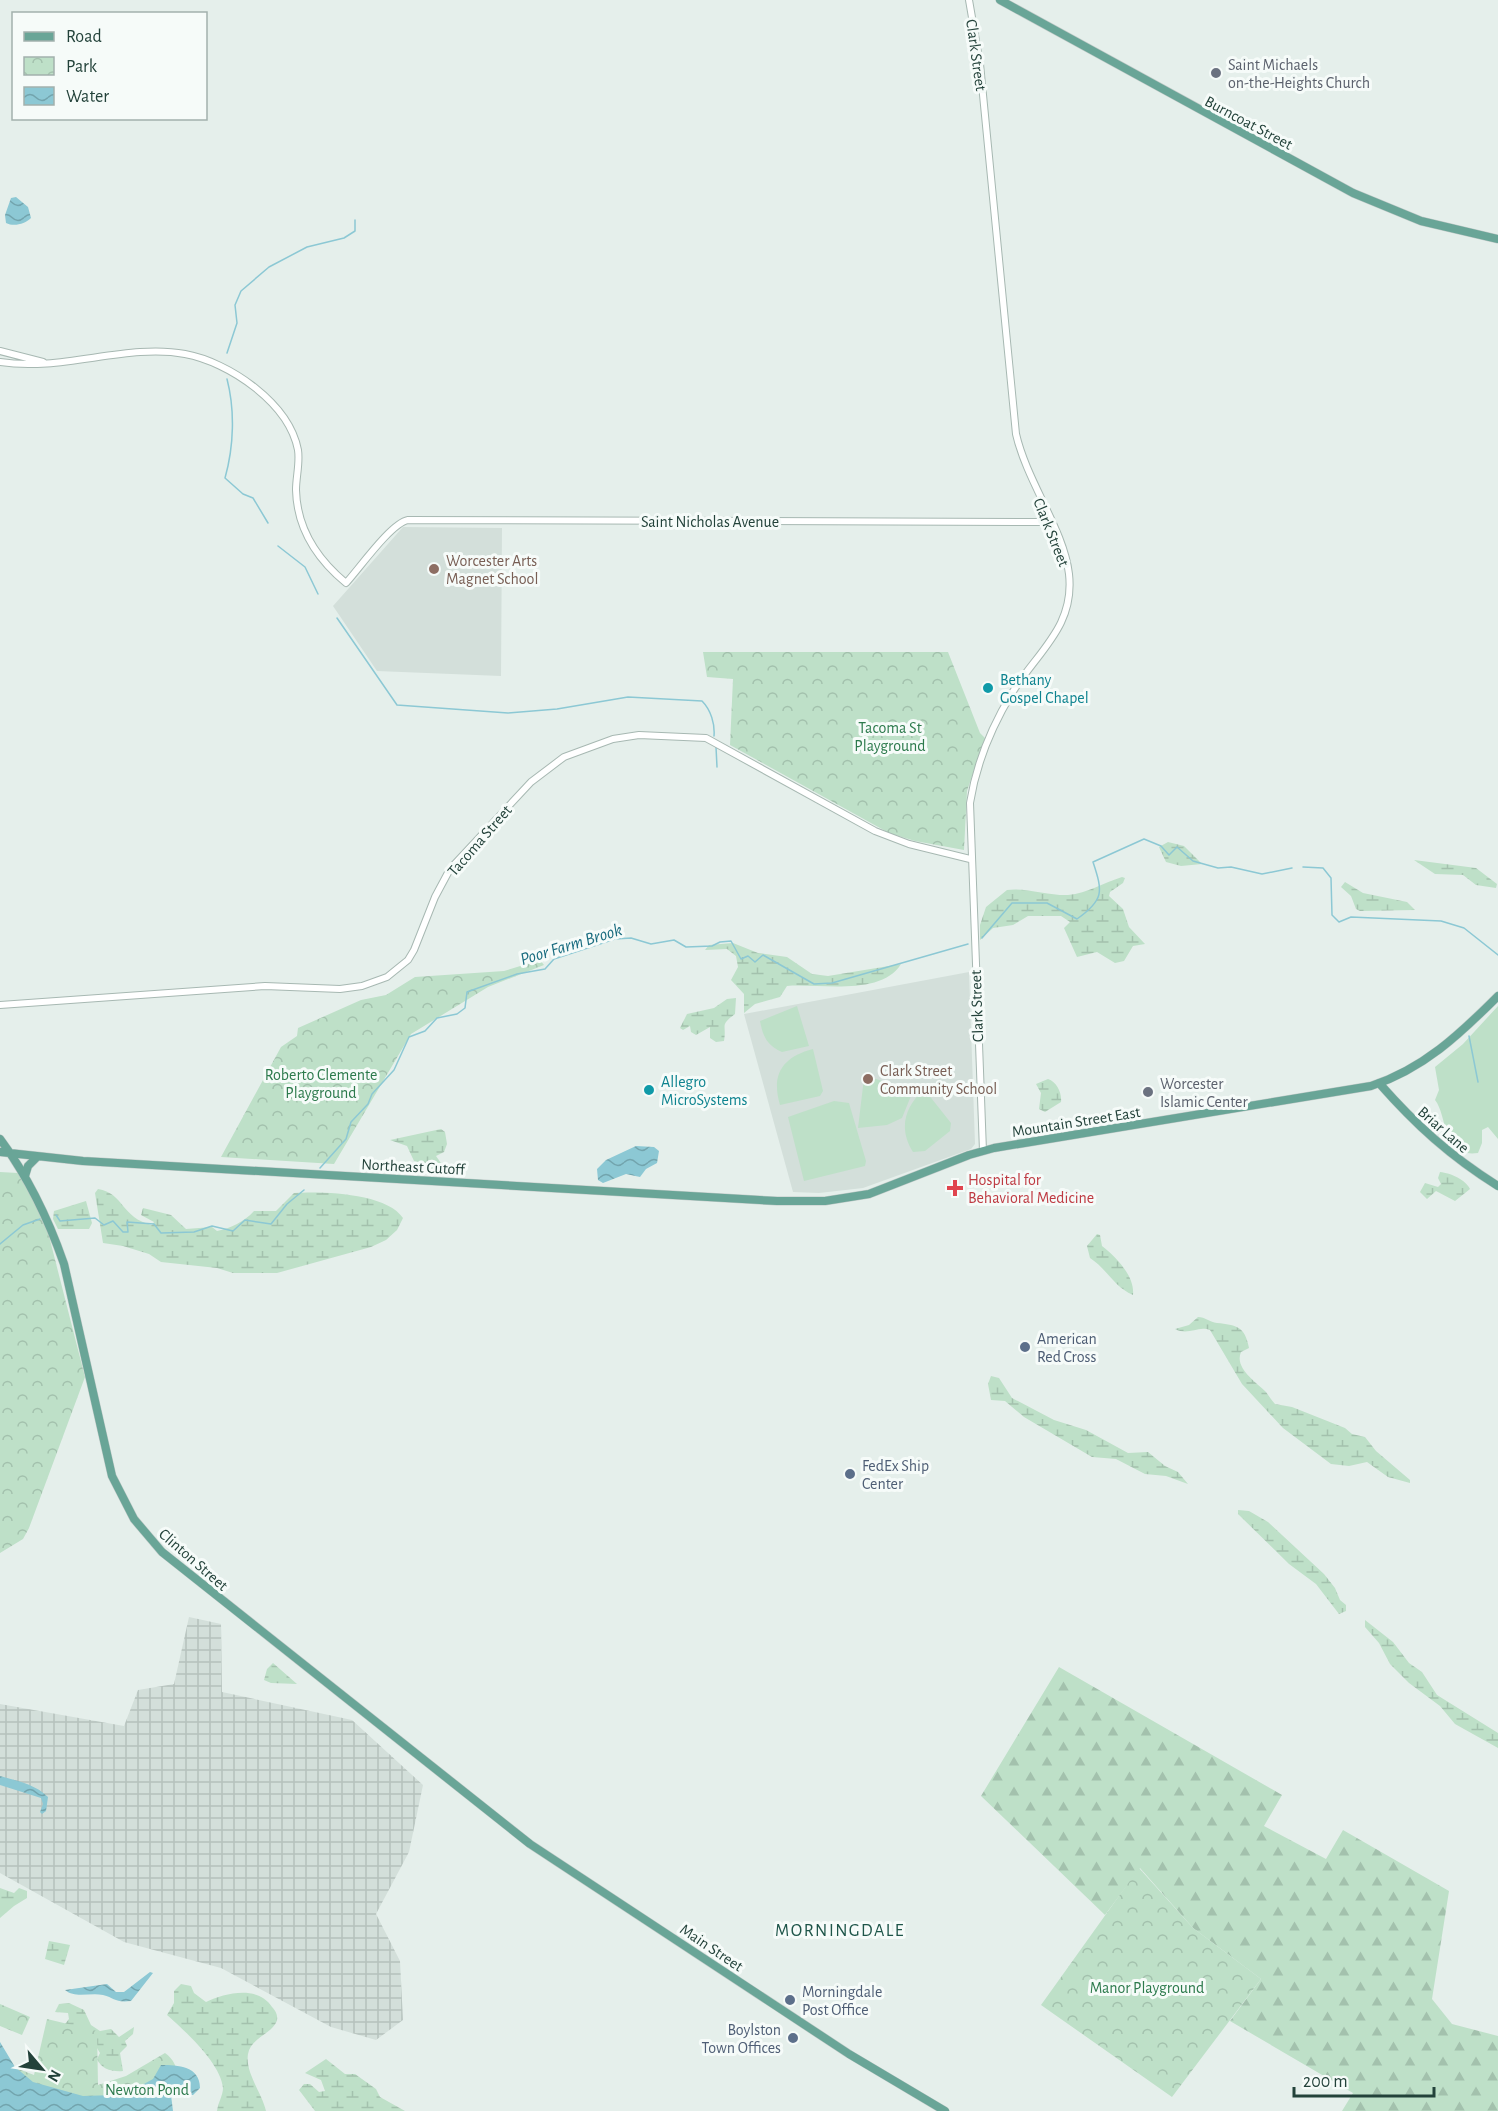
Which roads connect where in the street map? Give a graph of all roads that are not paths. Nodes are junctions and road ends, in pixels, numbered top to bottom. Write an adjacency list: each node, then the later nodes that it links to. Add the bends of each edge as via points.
1 (969, 0): 7 (street, Clark Street, via 980,64 1016,433 1028,474)
2 (1000, 0): 3 (main road, Burncoat Street, via 1353,193 1421,221)
3 (1498, 239)
4 (0, 351): 6 (street)
5 (0, 362): 6 (street)
6 (52, 364): 7 (street, Saint Nicholas Avenue, via 175,352 207,359 240,376 271,404 293,435 298,453 297,504 304,529 319,557 346,583 400,524 415,520)
7 (1050, 522): 8 (street, Clark Street, via 1069,571 1069,604 1057,634 1011,693 984,752 970,803)
8 (970, 859): 10 (street, Tacoma Street, via 875,831 706,738 639,735 613,739 564,756 531,782 450,870 414,950 387,977 340,989 265,986); 14 (street, Clark Street)
9 (1498, 996): 11 (main road, Mountain Street East, via 1433,1056)
10 (0, 1005)
11 (1379, 1083): 14 (main road, Mountain Street East, via 1057,1136); 18 (main road, Briar Lane, via 1448,1153)
12 (0, 1139): 15 (main road, Clinton Street)
13 (0, 1152): 15 (main road, Northeast Cutoff)
14 (983, 1152): 19 (main road, Mountain Street East, via 869,1194)
15 (11, 1154): 16 (main road, Northeast Cutoff); 17 (main road, Clinton Street)
16 (37, 1157): 17 (main road); 19 (main road, Northeast Cutoff)
17 (25, 1176): 20 (main road, Clinton Street, via 48,1219 63,1264 112,1476 143,1532 175,1564)
18 (1498, 1186)
19 (813, 1202)
20 (468, 1797): 21 (main road, Main Street, via 561,1866 849,2054)
21 (945, 2111)

